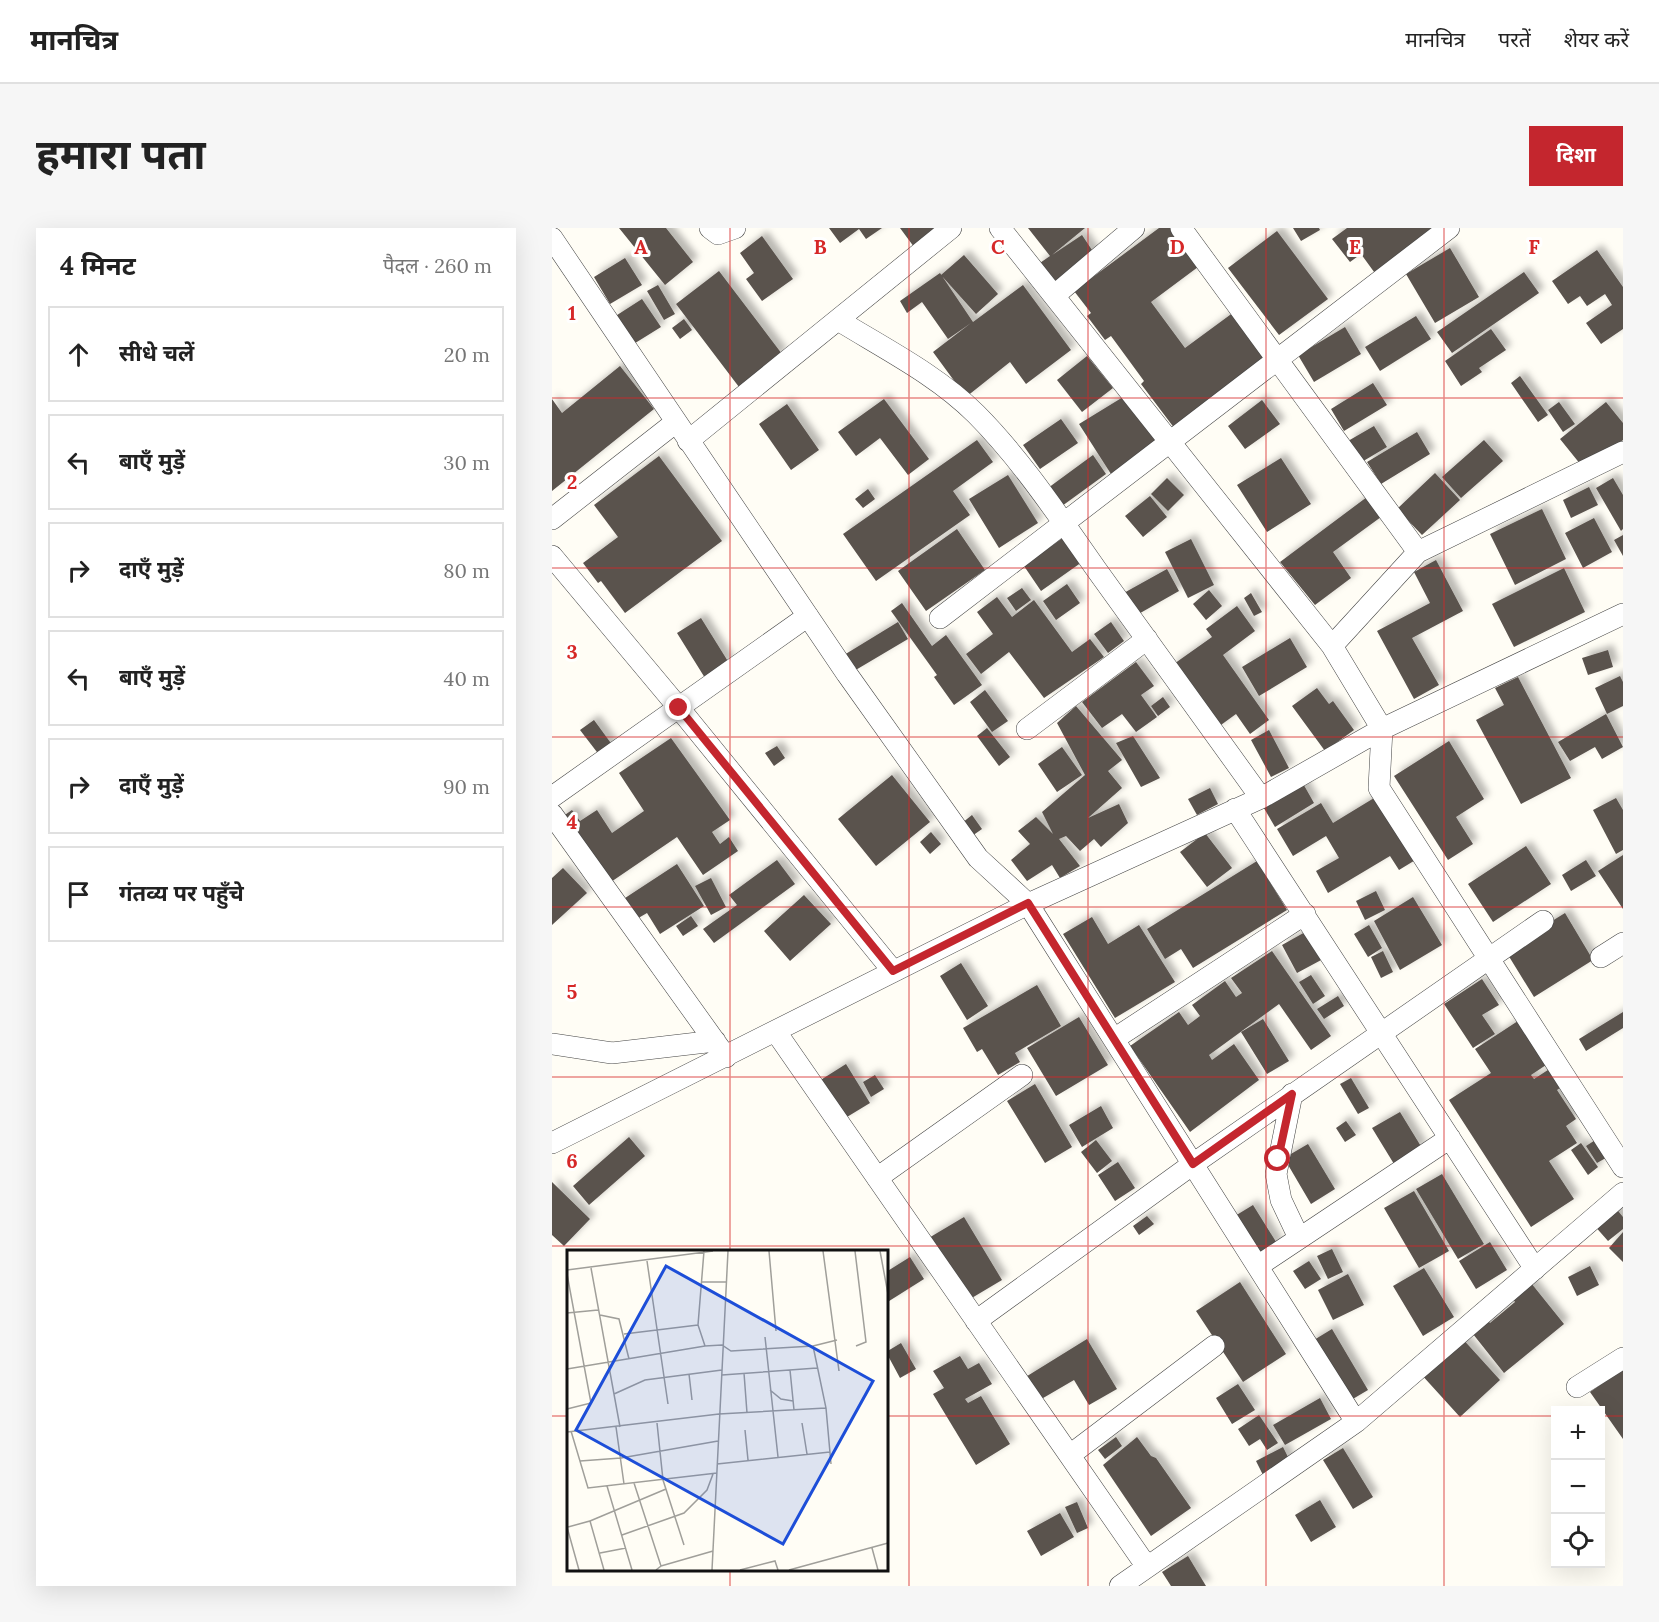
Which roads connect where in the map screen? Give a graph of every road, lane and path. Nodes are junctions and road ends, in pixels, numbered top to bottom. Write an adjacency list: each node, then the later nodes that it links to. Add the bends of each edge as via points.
1 (710, 228): 2 (street, via 718,234)
2 (735, 228)
3 (951, 228): 10 (street)
4 (1000, 228): 9 (street)
5 (1134, 228): 9 (street)
6 (1181, 228): 11 (street)
7 (1449, 228): 11 (street)
8 (552, 238): 12 (street)
9 (1055, 295): 14 (street)
10 (837, 320): 13 (street); 17 (street, via 921,371 976,414)
11 (1276, 360): 14 (street); 18 (street)
12 (675, 422): 13 (street); 16 (street)
13 (688, 441): 21 (street)
14 (1170, 441): 17 (street); 24 (street)
15 (1623, 452): 18 (street)
16 (552, 519)
17 (1064, 523): 22 (street); 23 (street)
18 (1418, 552): 24 (street)
19 (552, 556): 25 (street)
20 (1623, 614): 27 (street)
21 (808, 616): 25 (street); 32 (street, via 978,858)
22 (940, 618)
23 (1147, 639): 26 (street); 29 (street)
24 (1332, 646): 27 (street)
25 (679, 708): 28 (street); 38 (street)
26 (1027, 729)
27 (1383, 729): 29 (street); 37 (street, via 1379,788)
28 (552, 797)
29 (1261, 798): 30 (street)
30 (1235, 809): 32 (street); 33 (street)
31 (552, 814): 43 (street)
32 (1028, 903): 38 (street); 41 (street)
33 (1305, 914): 40 (street); 41 (street)
34 (1543, 921): 37 (street)
35 (1623, 943): 36 (street)
36 (1601, 957)
37 (1489, 958): 40 (street); 49 (street)
38 (893, 971): 39 (street)
39 (776, 1032): 43 (street); 50 (street)
40 (1381, 1032): 45 (street); 46 (street)
41 (1114, 1039): 48 (street)
42 (552, 1044): 43 (street, via 612,1053)
43 (721, 1049): 47 (street)
44 (1022, 1075): 50 (street)
45 (1292, 1094): 48 (street); 52 (street, via 1276,1174 1281,1200)
46 (1450, 1138): 52 (street); 54 (street)
47 (552, 1143)
48 (1193, 1164): 53 (street); 55 (street)
49 (1623, 1167)
50 (877, 1178): 55 (street)
51 (1623, 1193): 54 (street)
52 (1299, 1238): 53 (street)
53 (1258, 1266): 59 (street)
54 (1535, 1269): 59 (street)
55 (976, 1321): 60 (street)
56 (1214, 1346): 60 (street)
57 (1623, 1358): 58 (street)
58 (1577, 1387)
59 (1356, 1422): 61 (street)
60 (1070, 1455): 61 (street)
61 (1147, 1567): 62 (street)
62 (1120, 1586)

